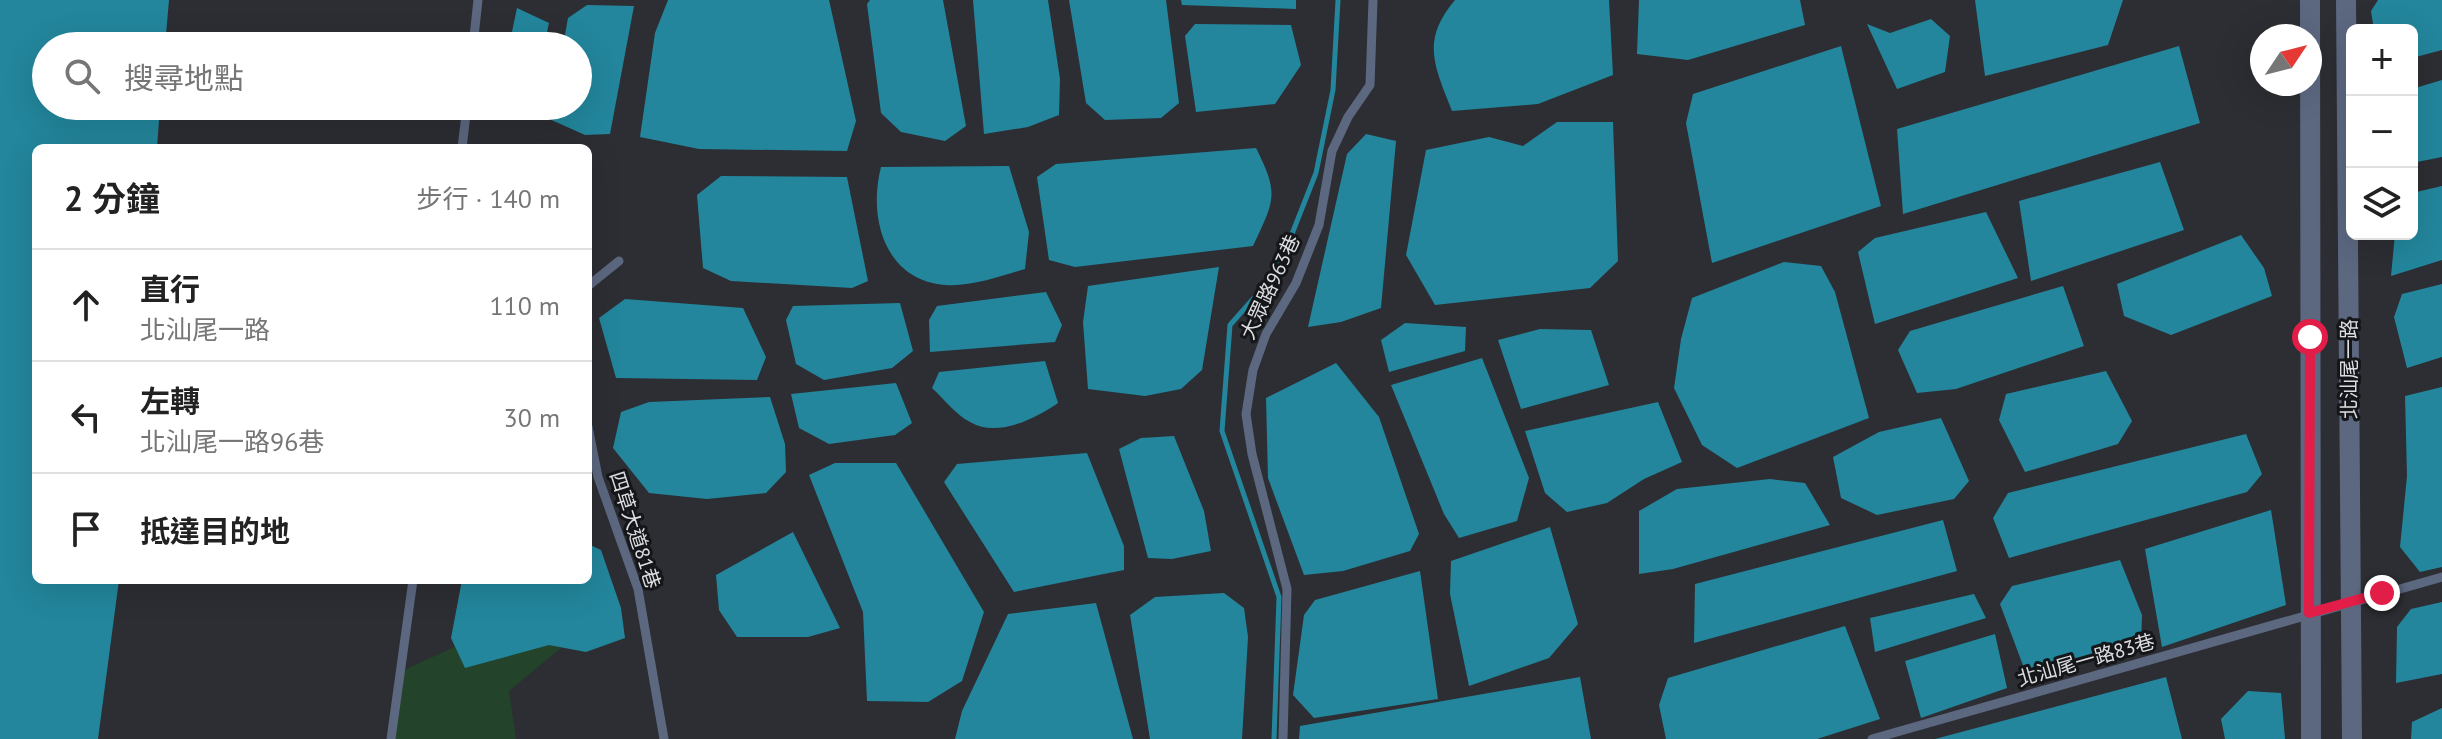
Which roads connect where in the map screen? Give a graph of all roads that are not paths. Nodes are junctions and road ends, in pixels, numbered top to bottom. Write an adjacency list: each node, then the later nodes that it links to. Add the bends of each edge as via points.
1 (478, 0): 5 (lane)
2 (1373, 0): 17 (lane, 大眾路963巷, via 1370,85 1332,151 1319,225 1296,283 1266,334 1246,414 1287,589)
3 (2310, 0): 14 (street, 北汕尾一路)
4 (2346, 0): 13 (street, 北汕尾一路)
5 (475, 32)
6 (465, 120): 7 (lane)
7 (462, 144)
8 (619, 261): 9 (lane)
9 (592, 283)
10 (593, 478): 16 (lane, 四草大道81巷, via 638,589)
11 (2442, 577): 13 (lane, 北汕尾一路83巷)
12 (412, 584): 15 (lane)
13 (2351, 601): 14 (lane, 北汕尾一路83巷); 20 (street, 北汕尾一路)
14 (2309, 613): 18 (lane, 北汕尾一路83巷); 19 (street, 北汕尾一路)
15 (391, 739)
16 (664, 739)
17 (1283, 739)
18 (1872, 739)
19 (2311, 739)
20 (2352, 739)

